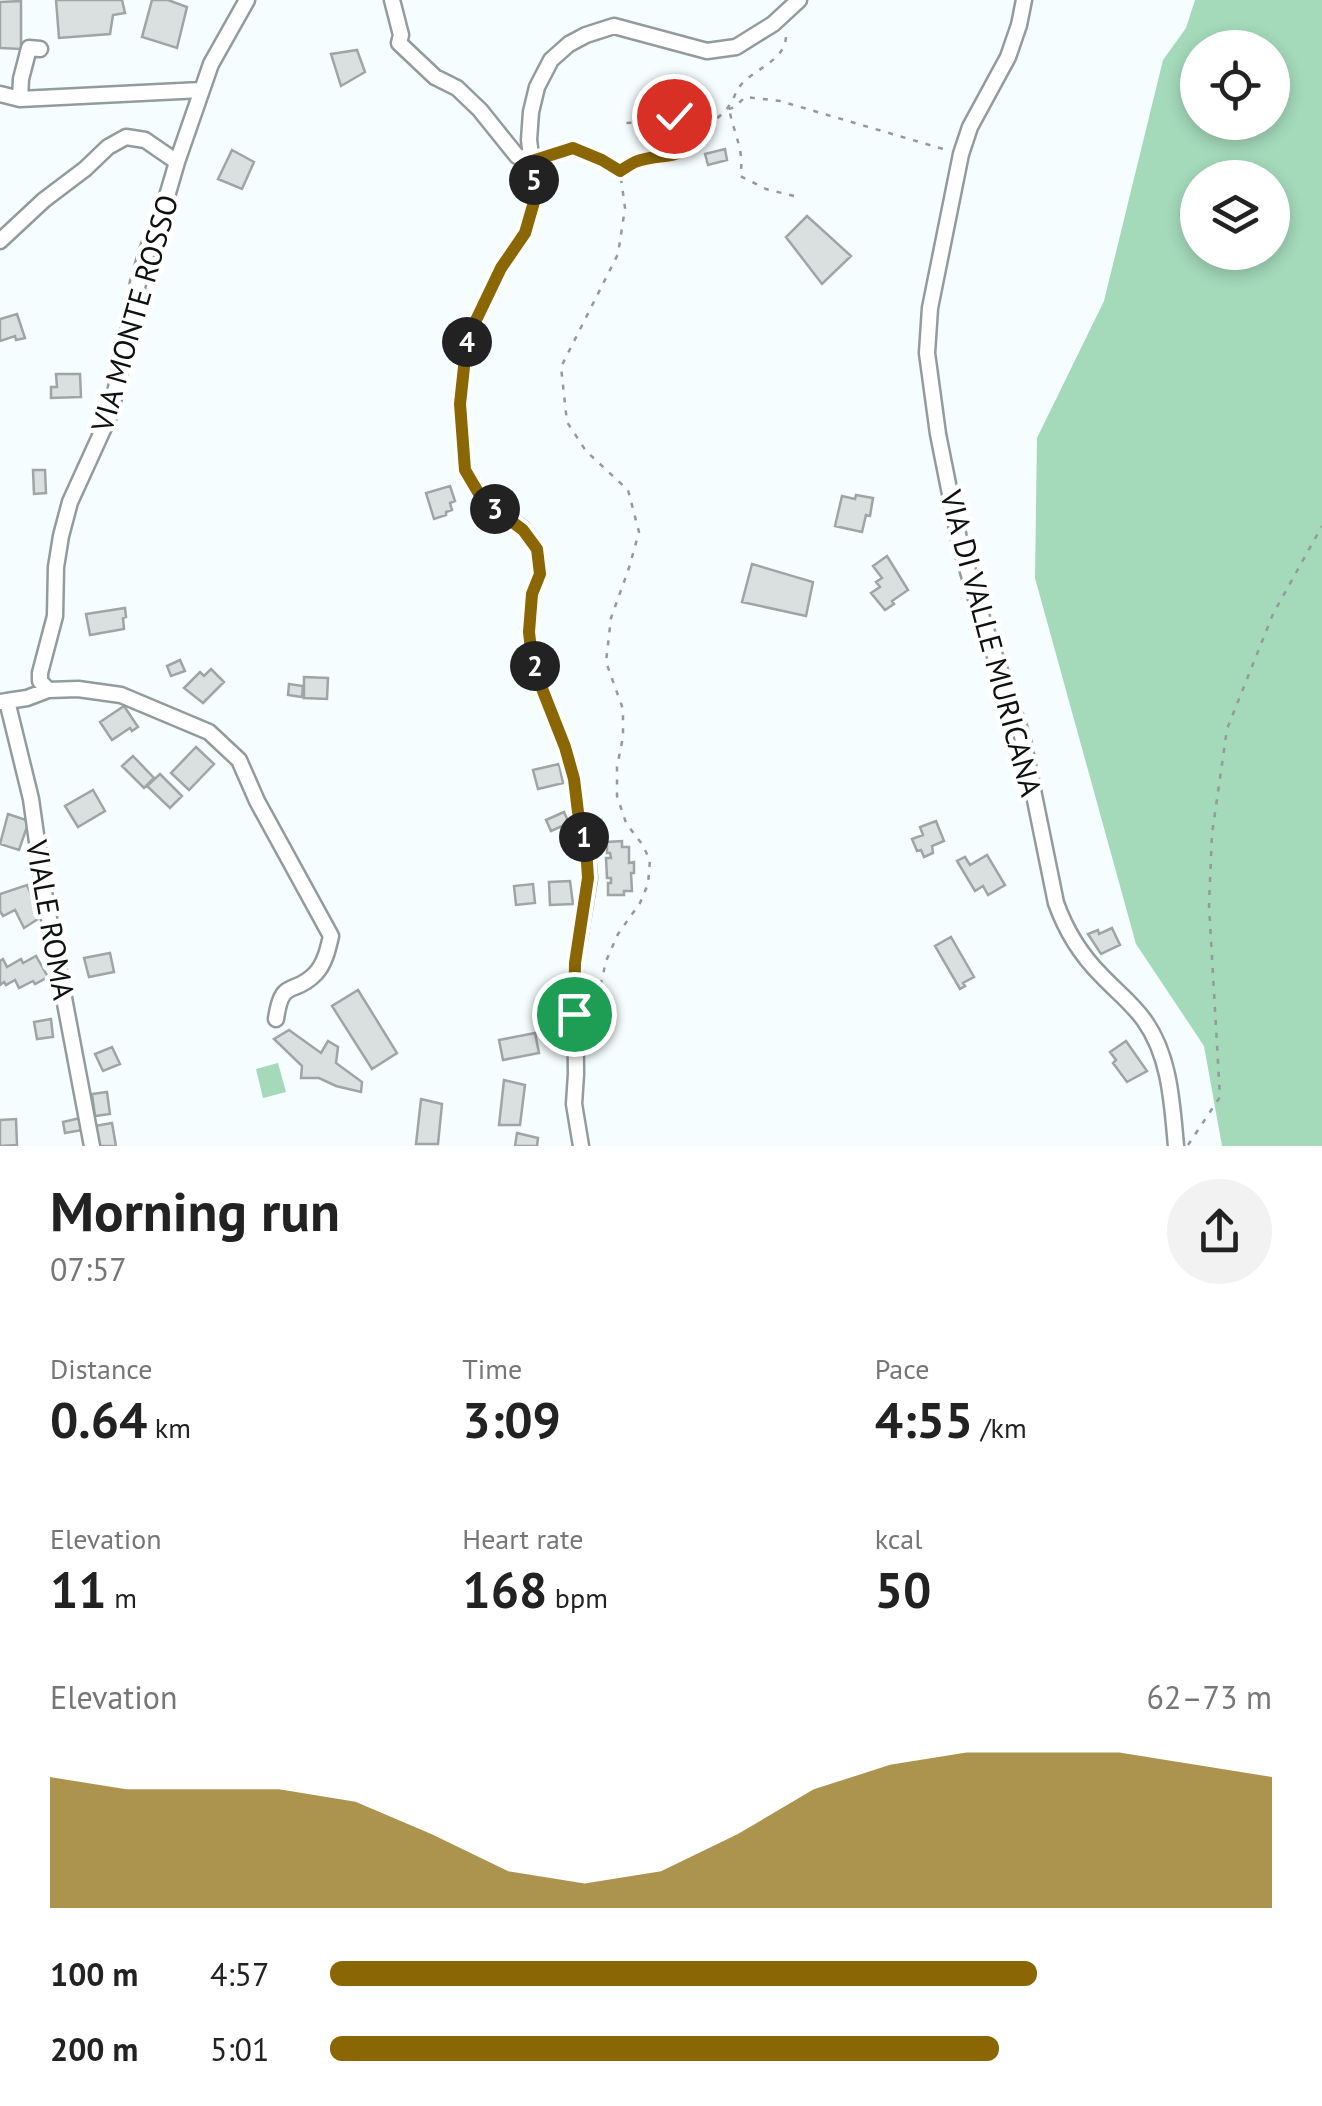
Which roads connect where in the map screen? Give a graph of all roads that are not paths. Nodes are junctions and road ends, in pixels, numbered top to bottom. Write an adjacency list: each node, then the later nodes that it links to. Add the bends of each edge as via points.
1 (247, 0): 8 (street, VIA MONTE ROSSO)
2 (392, 0): 11 (street, via 398,43 457,88 517,156)
3 (799, 0): 11 (street, via 736,47 708,51 614,26 569,44 537,87 530,112)
4 (1013, 0): 6 (street)
5 (1024, 0): 6 (street, VIA DI VALLE MURICANA)
6 (1019, 24): 19 (street, VIA DI VALLE MURICANA, via 961,154 935,276 928,367 953,512 1022,736 1059,912 1078,948 1154,1036 1168,1080)
7 (40, 49): 10 (street, via 29,48)
8 (201, 90): 10 (street); 12 (street, VIA MONTE ROSSO)
9 (0, 94): 10 (street)
10 (20, 99)
11 (532, 161): 18 (street, via 536,195 525,233 467,339 460,404 465,470 478,492 537,549 531,650 574,779 586,847 575,963 574,1104)
12 (177, 162): 13 (street, via 145,140 126,137); 14 (street, VIA MONTE ROSSO, via 138,283 111,412 61,536 55,616 40,673)
13 (0, 241)
14 (48, 690): 15 (street); 16 (street, via 121,694 208,732 239,760 331,936 315,974 284,990)
15 (3, 702): 17 (street, VIALE ROMA, via 31,800)
16 (276, 1019)
17 (92, 1146)
18 (581, 1146)
19 (1176, 1146)

